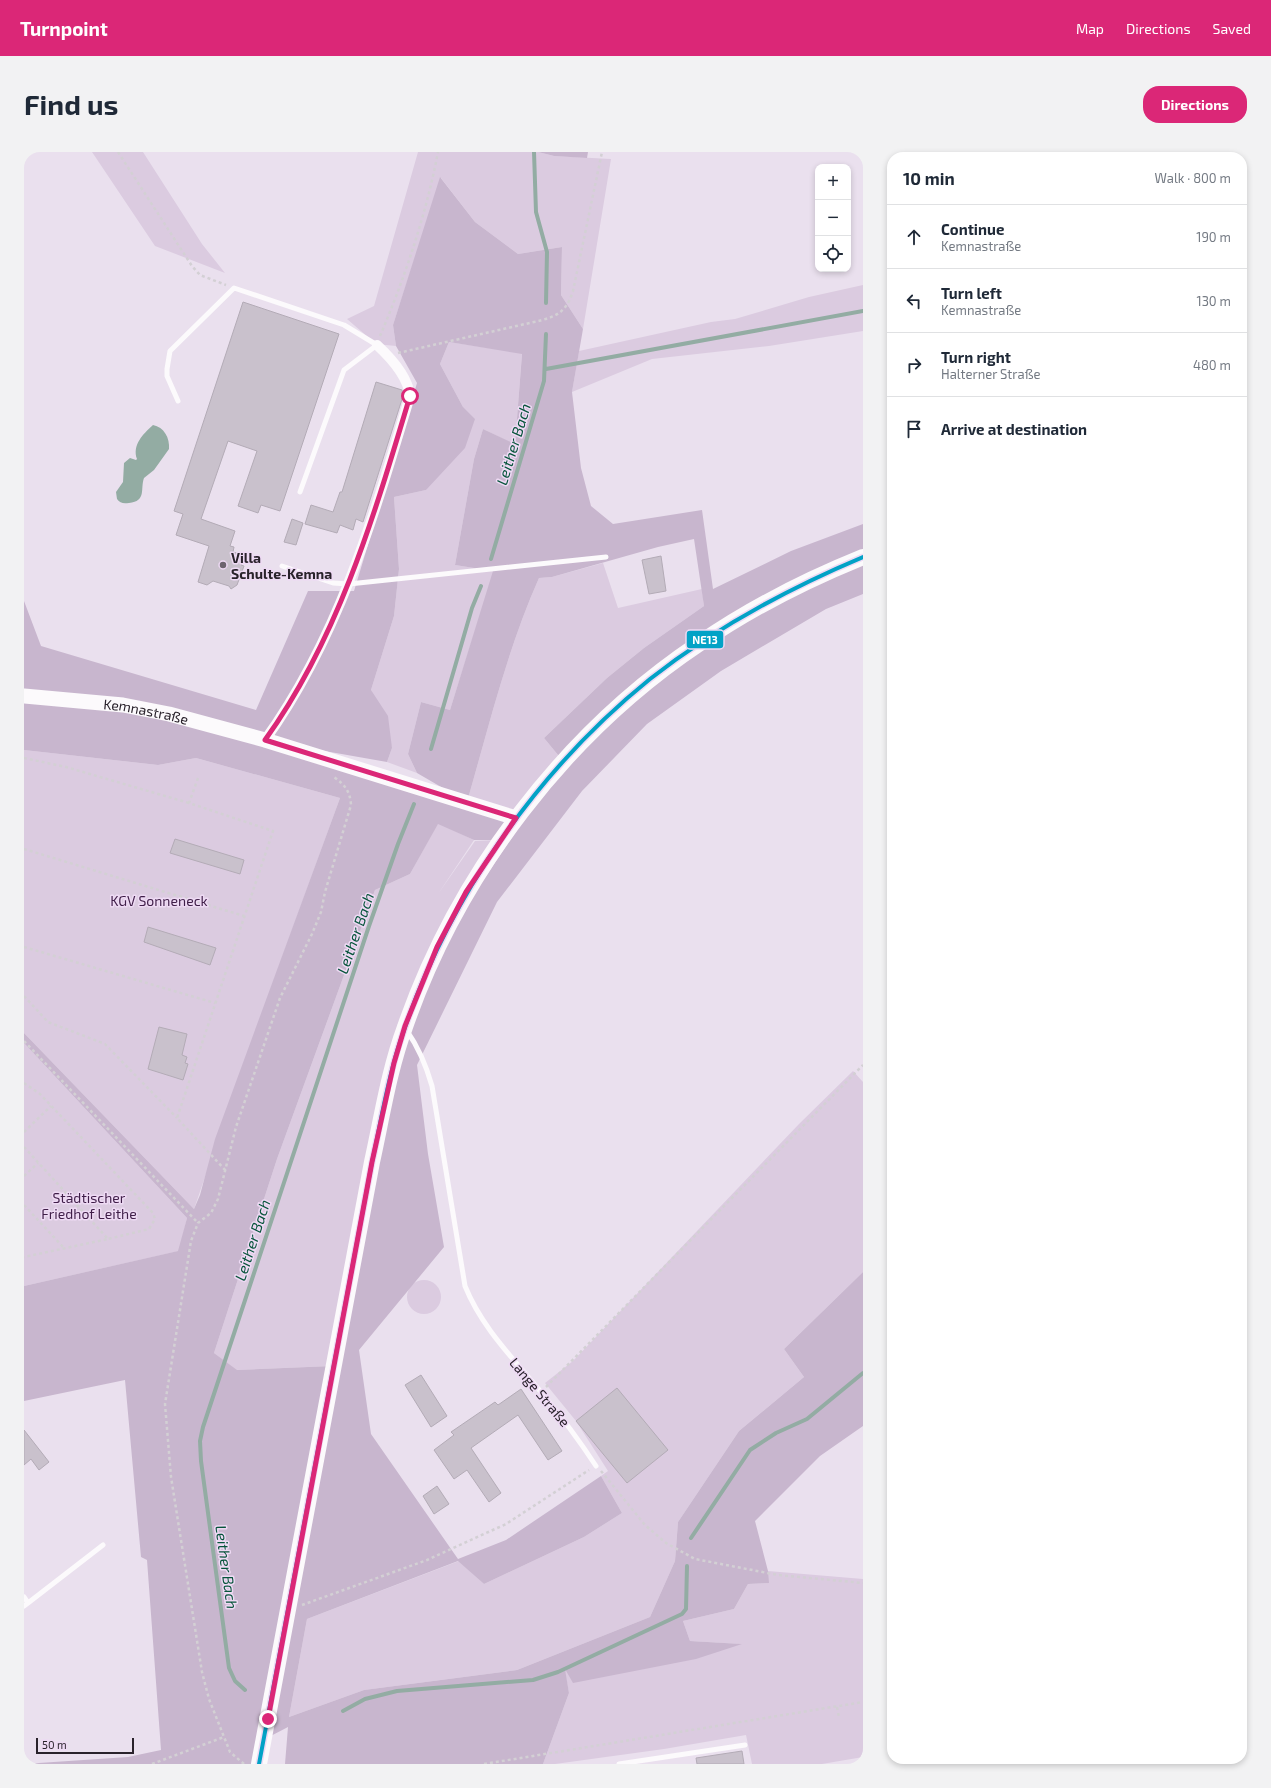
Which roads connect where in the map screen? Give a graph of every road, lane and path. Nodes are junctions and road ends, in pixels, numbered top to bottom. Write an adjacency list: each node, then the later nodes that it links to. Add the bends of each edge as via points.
1 (118, 152): 4 (path, via 192,266 200,275)
2 (438, 152): 5 (path, via 419,231)
3 (602, 152): 6 (path, via 573,291 569,304 561,313 534,322)
4 (234, 288): 5 (lane, via 344,325); 7 (lane, via 170,351 167,376)
5 (377, 345): 6 (street); 8 (lane, via 344,370)
6 (388, 355): 12 (street, via 409,385 410,396)
7 (178, 401)
8 (300, 492)
9 (606, 557): 12 (lane)
10 (863, 557): 19 (main road, via 767,601 698,644 618,707 555,771)
11 (282, 566): 12 (lane, via 333,582)
12 (349, 584): 14 (street, via 332,625 307,673)
13 (24, 696): 14 (street, Kemnastraße, via 123,705 169,714)
14 (265, 740): 19 (street, Kemnastraße)
15 (24, 758): 18 (path, via 66,767)
16 (333, 776): 34 (path, via 344,784 350,794 351,805 320,912 312,934 280,998 236,1127)
17 (198, 778): 18 (path)
18 (189, 803): 21 (path, via 273,831)
19 (516, 818): 25 (main road, via 487,860 437,947)
20 (24, 849): 21 (path)
21 (244, 916): 24 (path)
22 (24, 947): 24 (path)
23 (24, 996): 30 (path, via 48,1022 105,1044)
24 (215, 1003): 30 (path)
25 (405, 1026): 41 (lane, Lange Straße, via 420,1050 432,1086 465,1286 474,1308 485,1324); 47 (main road, via 372,1162)
26 (24, 1040): 37 (path)
27 (863, 1065): 41 (path, via 573,1362)
28 (24, 1083): 29 (path, via 40,1094)
29 (51, 1106): 31 (path); 38 (path, via 153,1213 155,1219 149,1229)
30 (176, 1118): 34 (path)
31 (24, 1132)
32 (24, 1147): 33 (path)
33 (38, 1162): 35 (path); 38 (path)
34 (226, 1171): 37 (path, via 211,1213)
35 (24, 1176)
36 (24, 1205): 39 (path)
37 (198, 1223): 51 (path, via 191,1241 184,1279 165,1404 166,1432 202,1672)
38 (108, 1239): 39 (path)
39 (64, 1248): 40 (path)
40 (24, 1257)
41 (540, 1391): 42 (lane, Lange Straße, via 566,1421)
42 (596, 1466): 44 (path, via 645,1525 666,1543 695,1559 778,1575); 47 (path, via 506,1524 427,1560 323,1599)
43 (103, 1545): 46 (lane)
44 (863, 1584)
45 (24, 1597): 46 (lane)
46 (26, 1604)
47 (288, 1609): 56 (main road)
48 (863, 1702): 49 (path)
49 (836, 1707): 50 (path); 53 (path)
50 (839, 1717)
51 (224, 1737): 54 (path); 55 (path, via 230,1752)
52 (745, 1745): 59 (lane)
53 (508, 1760): 57 (path); 58 (path)
54 (152, 1764)
55 (244, 1764)
56 (259, 1764)
57 (484, 1764)
58 (505, 1764)
59 (619, 1764)

